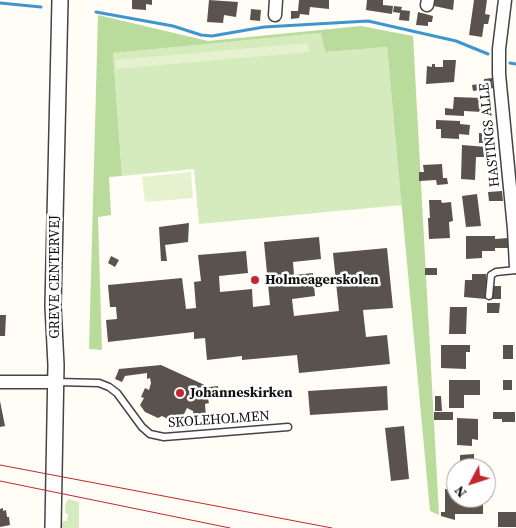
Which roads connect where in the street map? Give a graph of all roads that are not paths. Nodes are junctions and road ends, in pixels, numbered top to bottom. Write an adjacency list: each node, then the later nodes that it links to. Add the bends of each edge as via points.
1 (60, 0): 6 (street, GREVE CENTERVEJ)
2 (67, 0): 6 (street, GREVE CENTERVEJ)
3 (276, 0): 5 (street)
4 (506, 0): 7 (street, HASTINGS ALLE, via 499,74)
5 (275, 15)
6 (58, 25): 10 (street, GREVE CENTERVEJ, via 53,306)
7 (516, 269): 8 (lane, via 492,275)
8 (489, 296)
9 (0, 382): 10 (street)
10 (55, 382): 11 (lane, SKOLEHOLMEN, via 99,383 109,387 142,427 150,434 164,437); 12 (street, GREVE CENTERVEJ)
11 (288, 427)
12 (53, 528)

